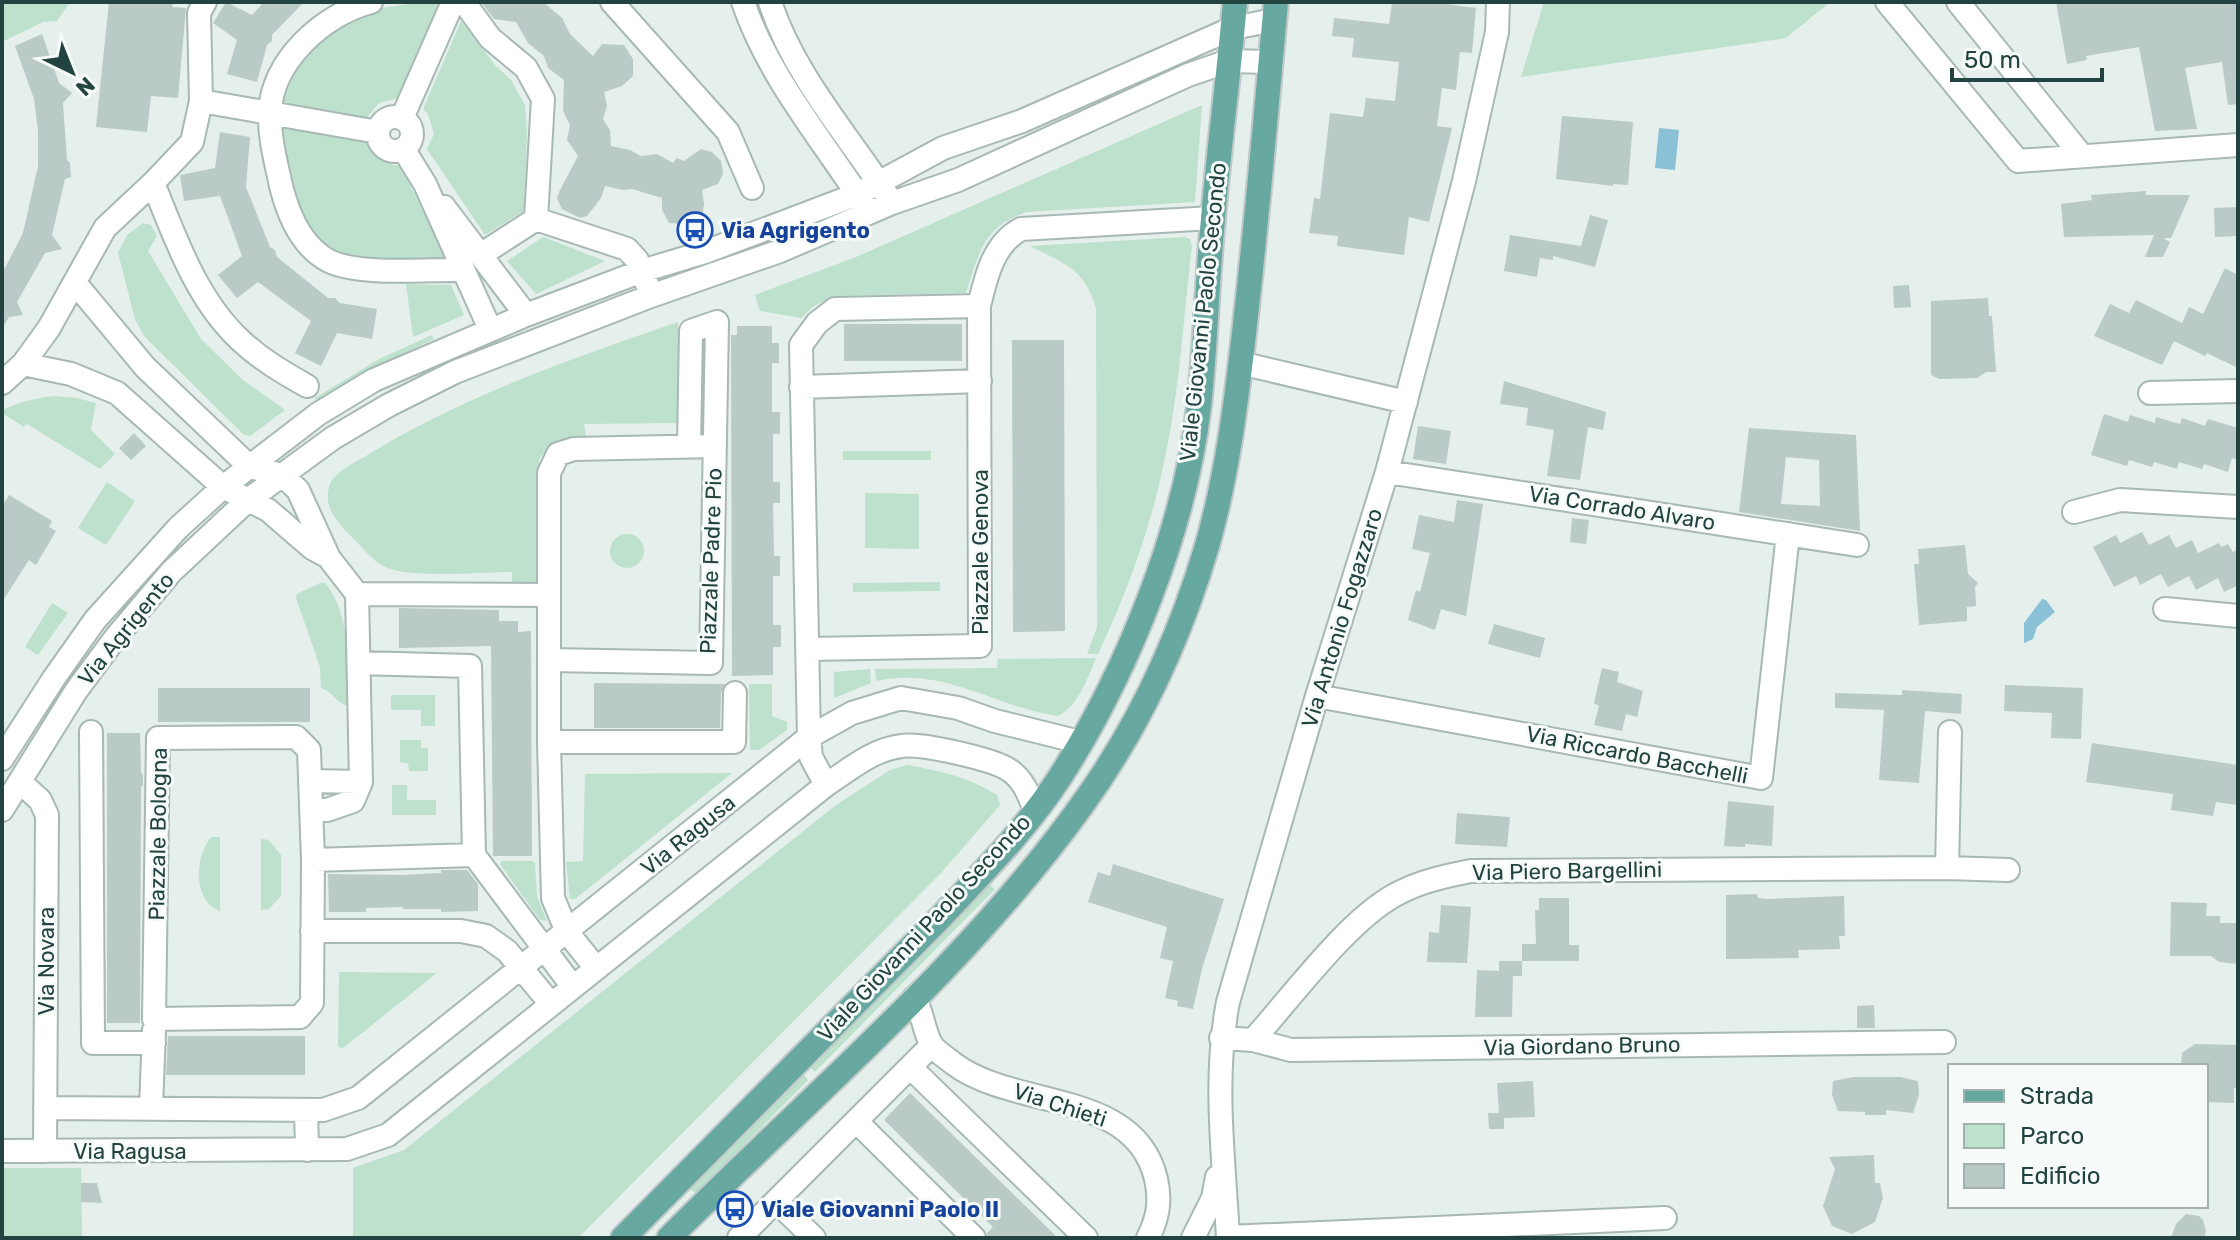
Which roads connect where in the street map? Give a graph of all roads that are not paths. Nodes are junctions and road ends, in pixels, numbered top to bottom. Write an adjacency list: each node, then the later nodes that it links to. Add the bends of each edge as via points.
1 (205, 2): 18 (street, via 199,13)
2 (371, 2): 19 (street, via 349,8 314,31 289,60 273,92)
3 (453, 2): 20 (street)
4 (464, 2): 31 (street, via 490,38 526,68 543,99)
5 (612, 2): 27 (street, via 728,132)
6 (743, 2): 29 (street, via 780,81)
7 (770, 2): 28 (street, via 793,54)
8 (1235, 2): 14 (main road, Viale Giovanni Paolo Secondo)
9 (1498, 2): 15 (street, Via Antonio Fogazzaro)
10 (1511, 2): 15 (street)
11 (1887, 2): 24 (street, via 2018,161)
12 (1958, 2): 24 (street)
13 (1275, 11): 14 (street, Via Agrigento); 17 (main road, Viale Giovanni Paolo Secondo)
14 (1233, 28): 16 (main road, Viale Giovanni Paolo Secondo); 28 (street, Via Agrigento, via 1022,121 943,148)
15 (1497, 32): 48 (street, Via Antonio Fogazzaro)
16 (1229, 61): 17 (street, Via Agrigento); 28 (street, Via Agrigento, via 958,180); 30 (main road, Viale Giovanni Paolo Secondo)
17 (1271, 62): 40 (main road, Viale Giovanni Paolo Secondo)
18 (201, 101): 19 (street); 25 (street, via 192,142)
19 (270, 112): 21 (street); 33 (street, via 288,214 327,260 351,268)
20 (402, 118): 21 (street, via 386,119); 23 (street, via 412,130 412,141)
21 (378, 132): 23 (street, via 388,151)
22 (2238, 145): 24 (street)
23 (404, 150): 26 (street)
24 (2082, 156)
25 (153, 183): 35 (street, via 105,228); 44 (street, via 181,254 209,302 239,339)
26 (425, 184): 32 (street); 33 (street)
27 (752, 188)
28 (886, 194): 29 (street, Via Agrigento)
29 (863, 203): 34 (street, Via Agrigento); 36 (street, Via Agrigento, via 780,251)
30 (1213, 218): 37 (street, Piazzale Genova, via 1021,229 998,250); 74 (main road, Viale Giovanni Paolo Secondo, via 1198,407 1187,475 1148,602)
31 (536, 219): 32 (street); 34 (street, via 627,249)
32 (482, 254): 38 (street)
33 (463, 270): 39 (street)
34 (642, 271): 36 (street); 38 (street, Via Agrigento)
35 (76, 284): 41 (street); 51 (street, via 145,367)
36 (651, 296): 53 (street, Via Agrigento, via 455,372 333,438)
37 (979, 306): 42 (street, Piazzale Genova); 45 (street, via 835,309 801,345)
38 (526, 315): 39 (street, Via Agrigento)
39 (490, 329): 51 (street, Via Agrigento, via 374,380 318,414)
40 (1240, 363): 48 (street); 93 (main road, Viale Giovanni Paolo Secondo, via 1223,481 1207,545 1185,610 1132,725 1085,802 1032,872)
41 (23, 364): 43 (street); 54 (street, via 71,374 117,393)
42 (980, 381): 45 (street); 65 (street, Piazzale Genova, via 980,646)
43 (2, 383)
44 (307, 386)
45 (801, 387): 65 (street)
46 (2238, 391): 47 (street)
47 (2150, 393)
48 (1406, 402): 52 (street, Via Antonio Fogazzaro)
49 (689, 446): 50 (street, Piazzale Padre Pio); 50 (street, Piazzale Padre Pio, via 691,331 717,322); 62 (street, Piazzale Padre Pio, via 574,449 558,454 549,473)
50 (715, 446): 66 (street, Piazzale Padre Pio, via 711,663)
51 (250, 467): 53 (street); 54 (street, Via Agrigento)
52 (1387, 472): 58 (street, Via Corrado Alvaro); 69 (street, Via Antonio Fogazzaro)
53 (282, 475): 55 (street, Via Agrigento); 60 (street, via 298,490)
54 (223, 487): 55 (street); 75 (street, Via Agrigento, via 95,620)
55 (248, 500): 60 (street); 77 (street, Via Agrigento, via 171,572 116,637)
56 (2238, 507): 57 (street, via 2120,500)
57 (2074, 512)
58 (1788, 534): 59 (street, Via Corrado Alvaro); 69 (street, Via Riccardo Bacchelli, via 1761,778)
59 (1857, 545)
60 (329, 558): 61 (street)
61 (357, 594): 62 (street); 67 (street)
62 (549, 595): 66 (street, Piazzale Padre Pio)
63 (2165, 609): 64 (street)
64 (2238, 616)
65 (808, 649): 72 (street)
66 (550, 660): 73 (street, Piazzale Padre Pio)
67 (359, 663): 78 (street); 83 (street, via 470,666)
68 (735, 693): 73 (street, via 734,742)
69 (1317, 696): 96 (street, Via Antonio Fogazzaro)
70 (91, 732): 99 (street, via 93,1043)
71 (1950, 732): 85 (street)
72 (809, 737): 74 (street, Via Ragusa, via 852,713 901,698); 79 (street, via 811,757); 88 (street, Via Ragusa)
73 (549, 742): 88 (street, Piazzale Padre Pio, via 553,898)
74 (1080, 742): 82 (main road, Viale Giovanni Paolo Secondo)
75 (2, 759)
76 (310, 781): 78 (street); 80 (street, Piazzale Bologna); 95 (street, Piazzale Bologna, via 309,750 296,737 158,738)
77 (20, 782): 81 (street, Via Agrigento); 102 (street, Via Novara, via 40,800 47,815)
78 (361, 782): 80 (street, via 353,801 327,810)
79 (826, 785): 82 (street, Via Ragusa, via 869,756 903,745 983,759 1009,770 1026,787); 91 (street, Via Ragusa)
80 (311, 808): 84 (street, Piazzale Bologna)
81 (2, 810)
82 (1035, 811): 112 (main road, Viale Giovanni Paolo Secondo, via 942,916)
83 (474, 855): 84 (street); 89 (street)
84 (313, 860): 87 (street, Piazzale Bologna)
85 (1947, 868): 86 (street, Via Piero Bargellini); 97 (street, Via Piero Bargellini, via 1471,871 1434,878 1394,895 1352,928)
86 (2008, 870)
87 (312, 931): 90 (street, via 461,931 486,936); 95 (street, Piazzale Bologna, via 312,1003 300,1017)
88 (567, 932): 89 (street, Via Ragusa); 91 (street)
89 (544, 950): 90 (street, Via Ragusa); 92 (street)
90 (522, 967): 94 (street); 104 (street, Via Ragusa, via 358,1098)
91 (596, 968): 92 (street, Via Ragusa)
92 (573, 987): 94 (street, Via Ragusa)
93 (914, 998): 100 (street); 113 (main road, Viale Giovanni Paolo Secondo)
94 (551, 1004): 107 (street, Via Ragusa, via 388,1135 347,1149)
95 (154, 1019): 99 (street, Piazzale Bologna)
96 (1221, 1038): 97 (street, Via Giordano Bruno); 106 (street, Via Antonio Fogazzaro)
97 (1253, 1040): 98 (street, Via Giordano Bruno, via 1291,1050)
98 (1944, 1042)
99 (154, 1043): 103 (street, Piazzale Bologna)
100 (932, 1045): 101 (street); 118 (street, Via Chieti, via 970,1072 1009,1089 1102,1115 1132,1133 1152,1164 1159,1194 1157,1220)
101 (910, 1067): 105 (street); 117 (street)
102 (45, 1108): 103 (street, Via Ragusa); 109 (street, Via Novara)
103 (151, 1108): 104 (street, Via Ragusa)
104 (306, 1110): 107 (street)
105 (856, 1121): 110 (street); 116 (street)
106 (1223, 1144): 119 (street, via 1213,1198); 120 (street, Via Antonio Fogazzaro)
107 (307, 1150): 109 (street, Via Ragusa)
108 (2, 1151): 109 (street, Via Ragusa)
109 (45, 1151)
110 (776, 1201): 114 (street); 115 (street)
111 (1665, 1218): 120 (street)
112 (623, 1238)
113 (669, 1238)
114 (739, 1238)
115 (814, 1238)
116 (974, 1238)
117 (1086, 1238)
118 (1148, 1238)
119 (1193, 1238)
120 (1228, 1238)

